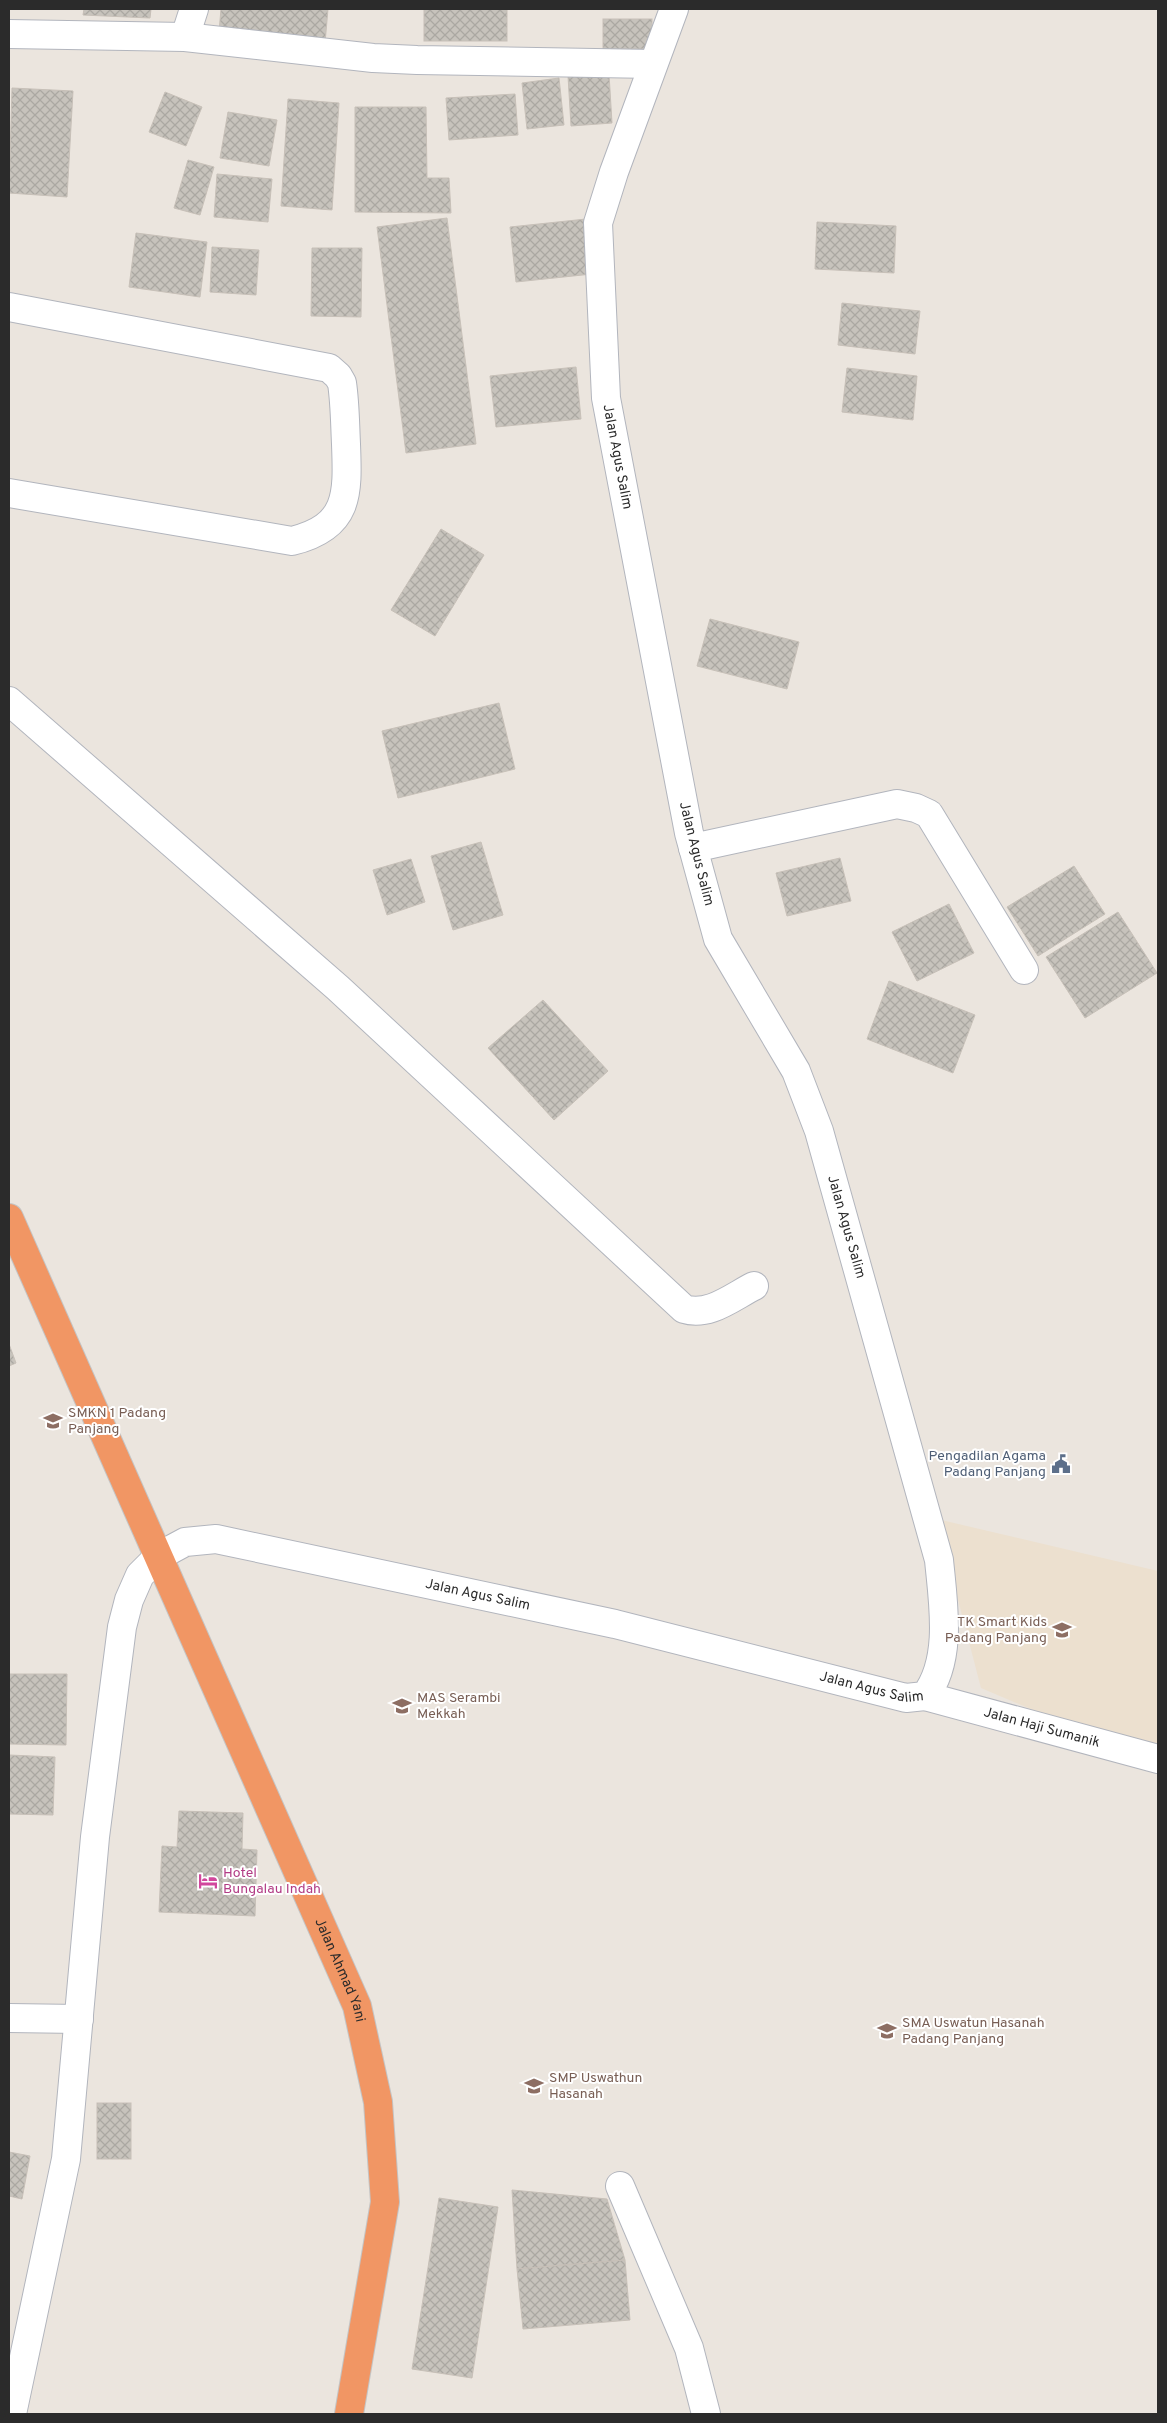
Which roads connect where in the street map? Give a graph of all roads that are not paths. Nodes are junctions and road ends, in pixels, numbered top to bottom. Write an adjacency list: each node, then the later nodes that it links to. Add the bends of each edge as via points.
1 (194, 9): 4 (street)
2 (674, 9): 5 (street, Jalan Agus Salim)
3 (9, 34): 4 (street)
4 (185, 37): 5 (street, via 408,60)
5 (653, 64): 9 (street, Jalan Agus Salim, via 598,223 605,388)
6 (9, 307): 7 (street, via 329,368 342,383 348,485 342,506 328,526 312,536 292,541)
7 (9, 493)
8 (9, 700): 12 (street, via 338,988 684,1308 707,1310)
9 (693, 848): 10 (street, via 896,804 916,808 928,814); 14 (street, Jalan Agus Salim, via 718,939 796,1070 819,1131 923,1504 938,1560 946,1630 934,1680)
10 (1024, 970)
11 (9, 1218): 13 (highway, Jalan Ahmad Yani)
12 (754, 1286)
13 (159, 1556): 14 (street, Jalan Agus Salim, via 185,1542 216,1540 615,1624 906,1698); 17 (street, Jalan Agus Salim, via 140,1575 122,1627 95,1837); 20 (highway, Jalan Ahmad Yani, via 357,2006 378,2102 385,2202)
14 (925, 1696): 15 (street, Jalan Haji Sumanik)
15 (1158, 1759)
16 (9, 2018): 17 (street)
17 (79, 2019): 19 (street, Jalan Agus Salim, via 66,2159)
18 (620, 2186): 21 (street, via 689,2348)
19 (12, 2414)
20 (349, 2414)
21 (706, 2414)

